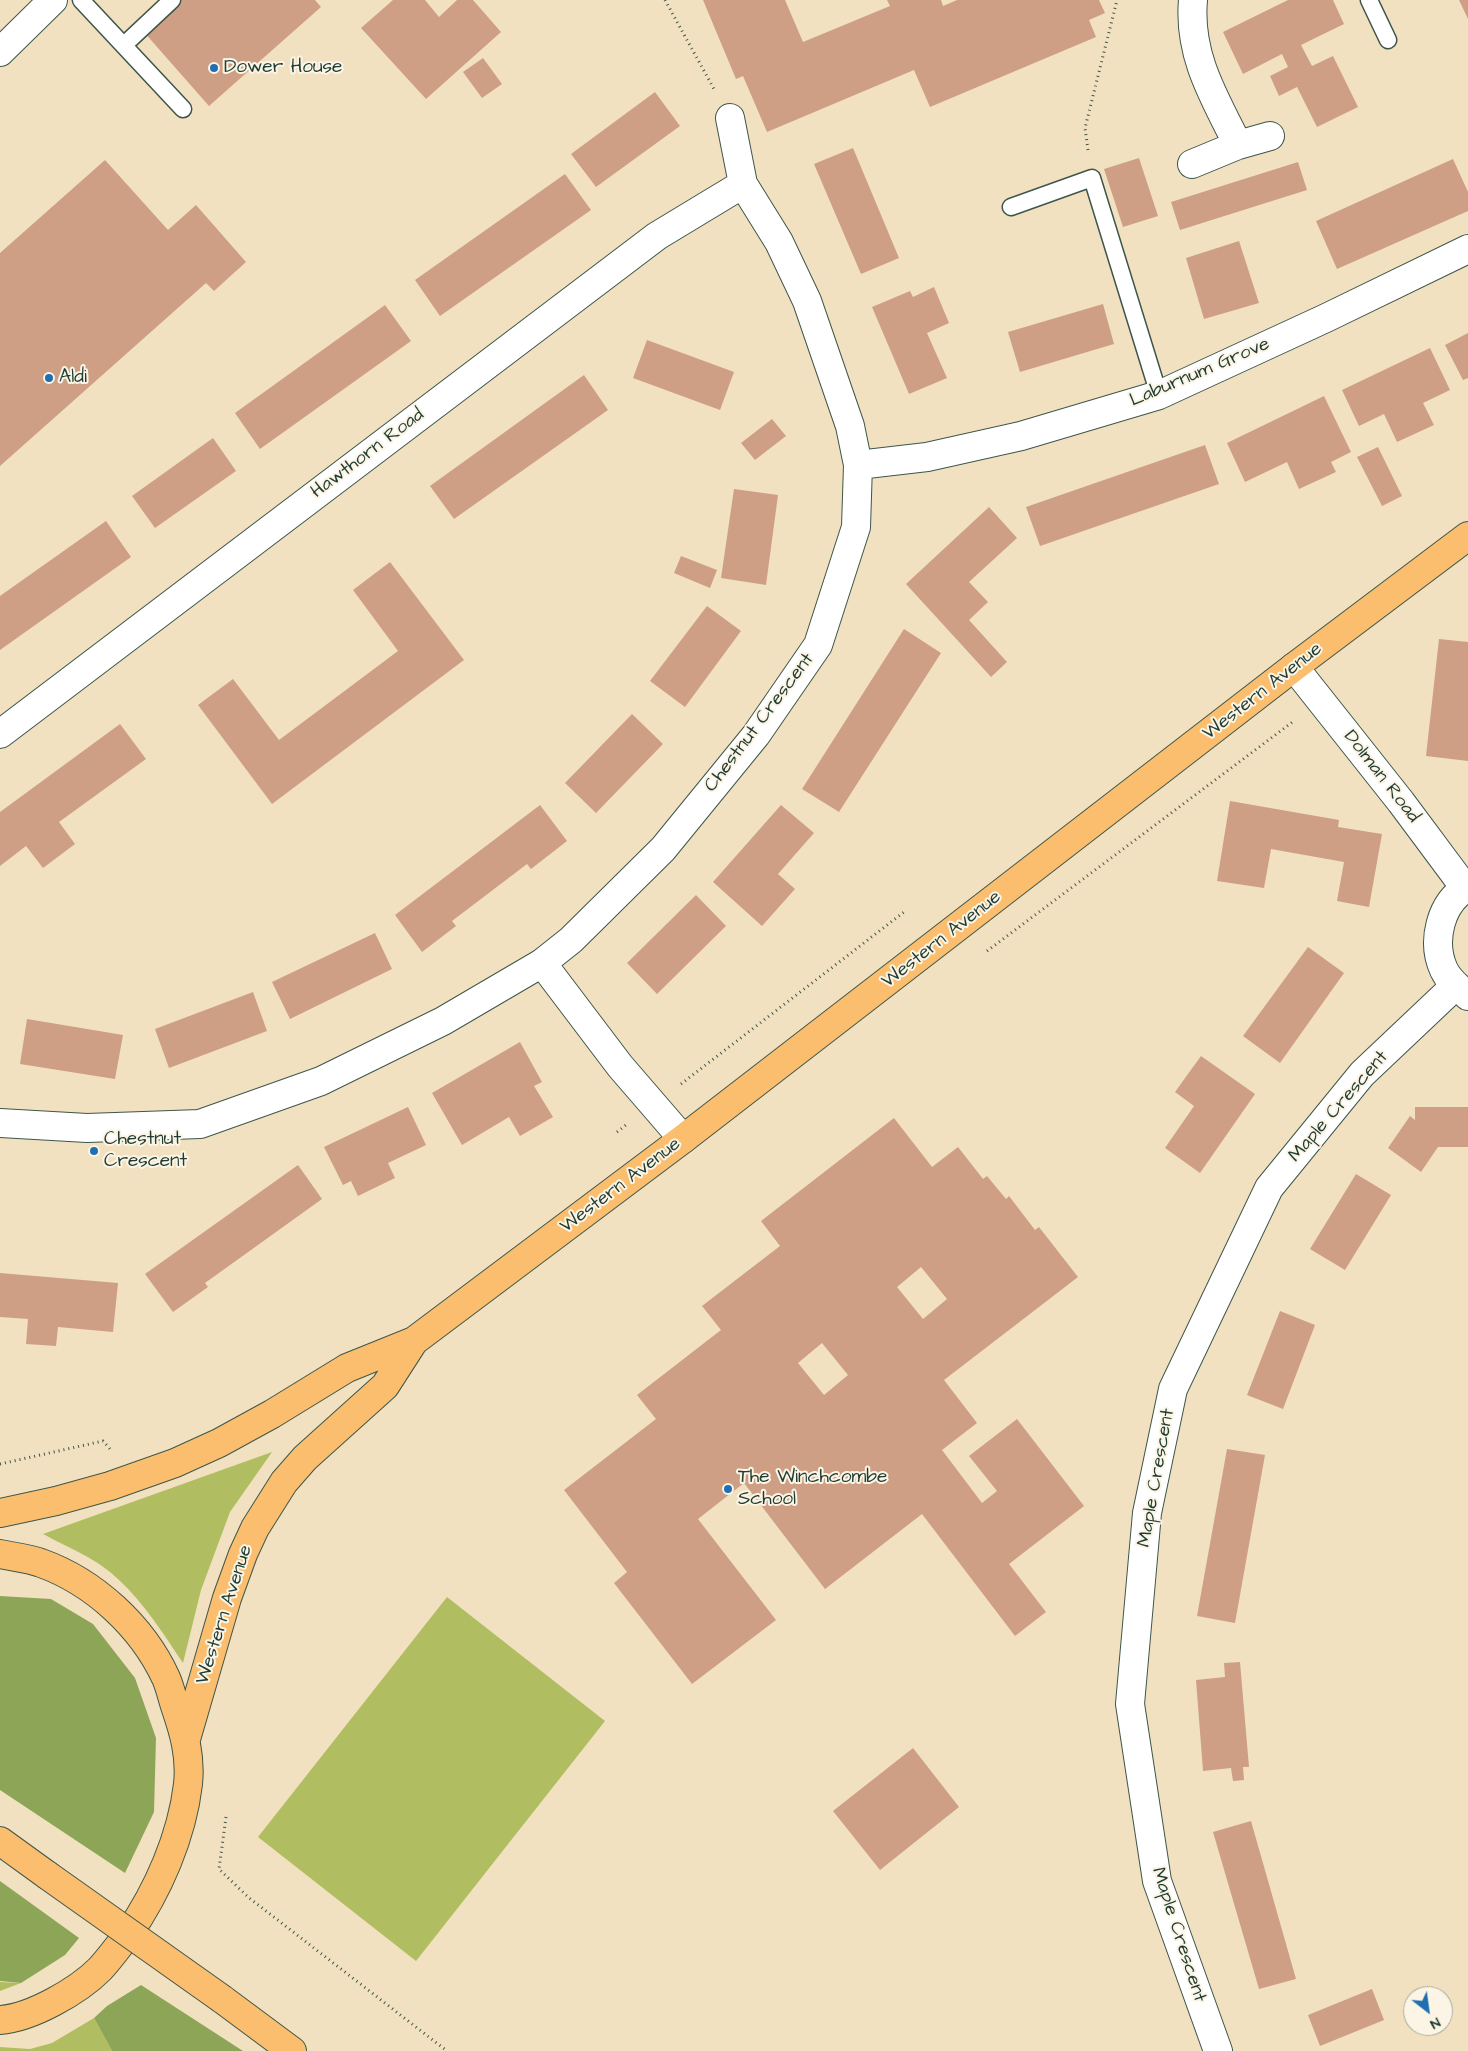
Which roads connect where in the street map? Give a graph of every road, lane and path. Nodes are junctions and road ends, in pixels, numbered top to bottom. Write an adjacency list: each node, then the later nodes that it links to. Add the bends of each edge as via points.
1 (54, 0): 10 (street)
2 (81, 0): 9 (lane)
3 (172, 0): 9 (lane)
4 (665, 0): 12 (path)
5 (1117, 0): 16 (path, via 1085,128)
6 (1368, 0): 8 (lane)
7 (1200, 2): 14 (street, via 1193,41 1202,72)
8 (1388, 40)
9 (124, 45): 11 (lane)
10 (0, 52)
11 (183, 109)
12 (730, 118): 17 (street, Chestnut Crescent)
13 (1270, 136): 14 (street)
14 (1238, 145): 15 (street)
15 (1192, 164)
16 (1092, 178): 18 (lane); 20 (lane)
17 (743, 184): 21 (street, Chestnut Crescent, via 779,242 807,301 850,426); 25 (street, Hawthorn Road, via 657,236)
18 (1011, 207)
19 (1468, 249): 20 (street, Laburnum Grove)
20 (1159, 395): 21 (street, Laburnum Grove, via 1021,436 927,457)
21 (858, 465): 29 (street, Chestnut Crescent, via 856,527 818,645 756,735 662,850 571,940)
22 (1468, 536): 23 (main road, Western Avenue)
23 (1294, 667): 26 (street, Dolman Road); 33 (main road, Western Avenue)
24 (1281, 731): 28 (path, Western Avenue)
25 (0, 734)
26 (1467, 887): 30 (street, via 1452,901 1442,917 1438,935 1438,953 1444,971)
27 (904, 912): 31 (path)
28 (986, 952)
29 (542, 963): 32 (street, Chestnut Crescent, via 443,1021 321,1081 200,1124 87,1128); 33 (street, via 620,1066)
30 (1462, 991): 45 (street, Maple Crescent, via 1362,1074 1269,1188 1173,1389 1147,1514 1130,1704 1156,1881)
31 (688, 1079)
32 (0, 1123)
33 (683, 1139): 34 (main road, Western Avenue)
34 (414, 1341): 37 (main road, Western Avenue, via 347,1368 272,1414 174,1464 110,1486); 39 (main road, Western Avenue, via 385,1386 305,1458 284,1482 255,1528 227,1598)
35 (116, 1455): 36 (path, via 103,1441)
36 (0, 1464)
37 (0, 1513)
38 (0, 1554): 39 (main road, via 39,1562 81,1582 124,1618 143,1639 166,1678)
39 (186, 1739): 42 (main road, via 188,1783 181,1822 146,1908 98,1970 72,1990 40,2008)
40 (226, 1817): 44 (path, via 219,1870 248,1897)
41 (0, 1841): 43 (main road, bridge)
42 (0, 2020)
43 (292, 2051)
44 (447, 2051)
45 (1218, 2051)

